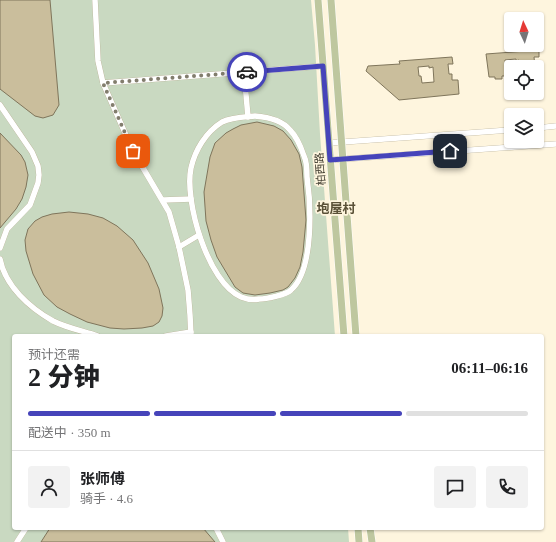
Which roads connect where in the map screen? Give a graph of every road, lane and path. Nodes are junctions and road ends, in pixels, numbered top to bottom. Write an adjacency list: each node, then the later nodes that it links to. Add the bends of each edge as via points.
1 (95, 0): 6 (street, via 98,61)
2 (318, 0): 4 (main road, 柏西路)
3 (331, 0): 12 (main road)
4 (323, 66): 5 (street); 13 (main road, 柏西路)
5 (244, 72): 6 (street); 8 (street)
6 (103, 83): 18 (street, via 133,151)
7 (0, 105): 21 (street, via 32,152 39,175 30,205 7,229)
8 (248, 117): 17 (street, via 223,122 201,143 189,178); 19 (street, via 269,117 289,128 297,138 305,157 310,203 308,248 302,271 290,292 258,299 242,298 232,292 215,271)
9 (556, 126): 10 (street)
10 (544, 127)
11 (504, 131): 12 (street)
12 (342, 143): 13 (street); 15 (main road)
13 (329, 144): 16 (main road, 柏西路)
14 (556, 144): 15 (street)
15 (344, 159): 16 (street); 26 (main road)
16 (330, 160): 25 (main road, 柏西路)
17 (191, 199): 18 (street); 19 (street)
18 (163, 200): 20 (street)
19 (199, 235): 20 (street)
20 (179, 247): 24 (street, via 188,290)
21 (0, 248)
22 (0, 259): 23 (street, via 10,282 34,308 54,321)
23 (92, 334)
24 (191, 334)
25 (344, 334)
26 (356, 334)
27 (25, 530): 31 (street)
28 (217, 530): 32 (street)
29 (358, 530): 33 (main road)
30 (370, 530): 34 (main road)
31 (16, 542)
32 (223, 542)
33 (359, 542)
34 (372, 542)

